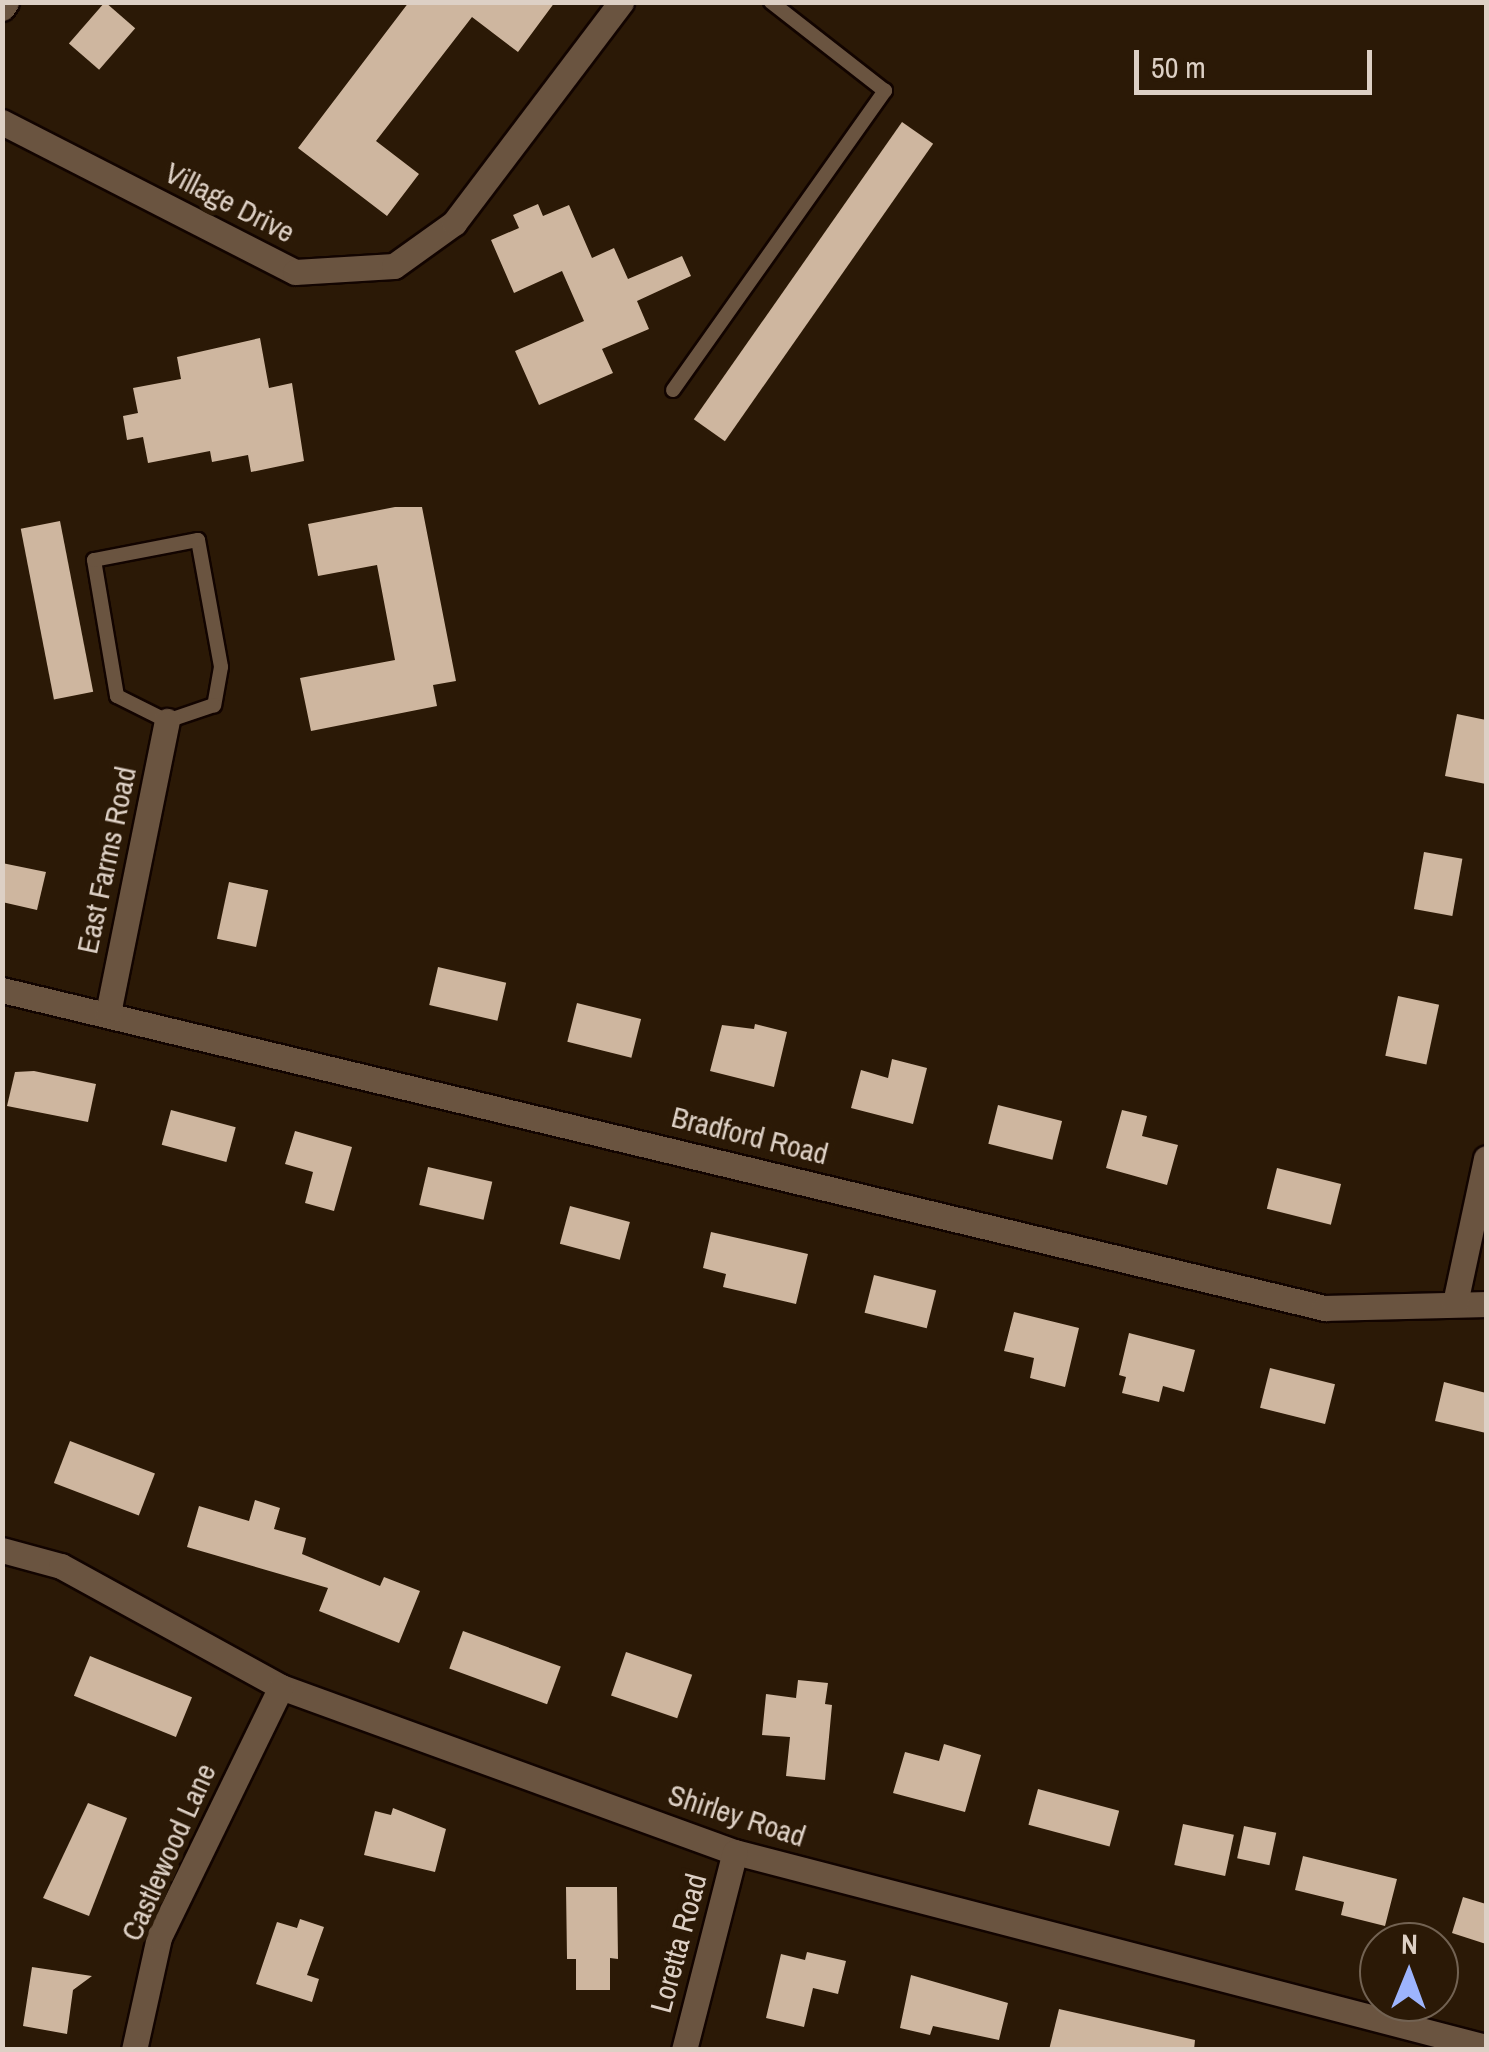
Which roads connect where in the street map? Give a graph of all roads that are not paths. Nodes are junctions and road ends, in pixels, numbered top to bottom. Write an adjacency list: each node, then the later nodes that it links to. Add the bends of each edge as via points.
1 (621, 2): 3 (street, Village Drive, via 454,223 394,266 296,272)
2 (771, 2): 4 (lane, via 886,91)
3 (2, 122)
4 (673, 390)
5 (167, 721): 5 (lane, via 214,705 218,686 198,540 94,560 117,696); 7 (street, East Farms Road)
6 (2, 990): 7 (street, Bradford Road)
7 (108, 1013): 9 (street, Bradford Road, via 1325,1308)
8 (1486, 1158): 9 (street)
9 (1456, 1303): 10 (street, Bradford Road)
10 (1486, 1304)
11 (2, 1550): 12 (street, Shirley Road, via 61,1566)
12 (280, 1686): 13 (street, Shirley Road); 15 (street, Castlewood Lane, via 160,1938)
13 (735, 1852): 14 (street, Shirley Road); 16 (street, Loretta Road)
14 (1486, 2047)
15 (134, 2050)
16 (684, 2050)

